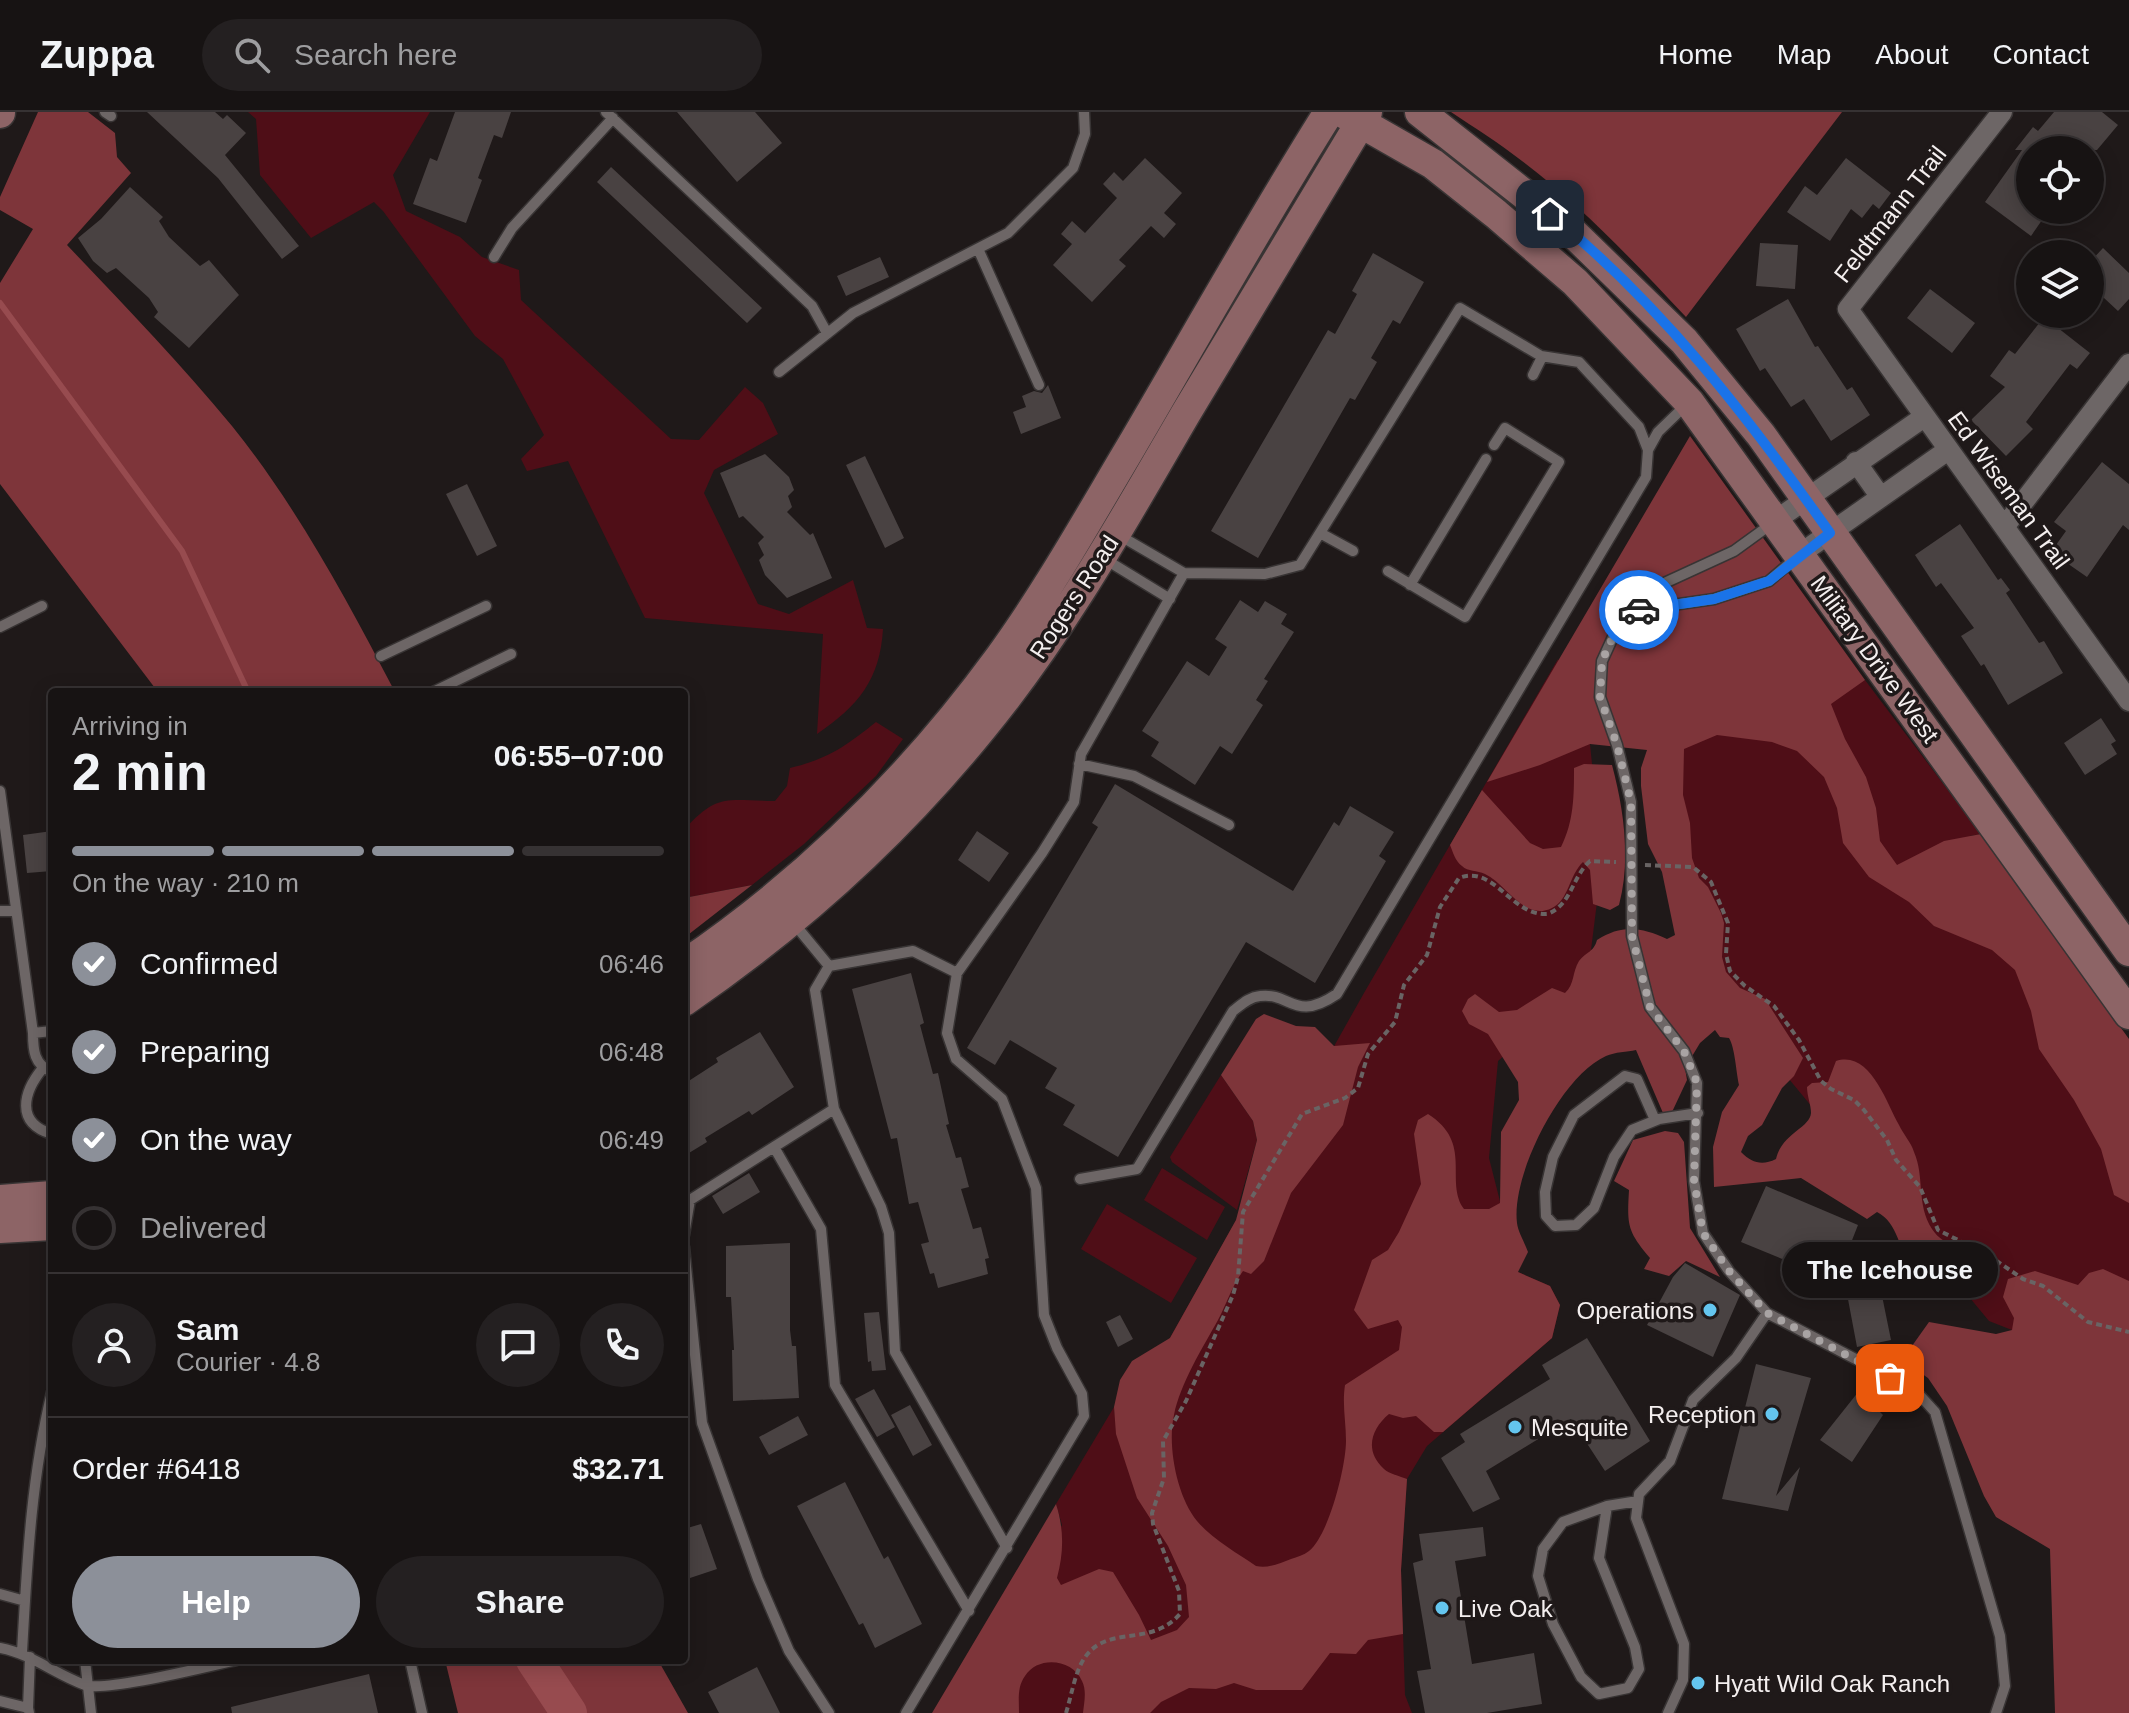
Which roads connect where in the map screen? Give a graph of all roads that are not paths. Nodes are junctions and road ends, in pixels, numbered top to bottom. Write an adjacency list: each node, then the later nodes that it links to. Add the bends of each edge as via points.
1 (1084, 112): 7 (lane, via 1085,134 1073,168 1008,233)
2 (1329, 112): 27 (main road, Rogers Road)
3 (1420, 112): 24 (main road, Military Drive West, via 1572,232 1684,341)
4 (2002, 112): 9 (street, Feldtmann Trail)
5 (609, 115): 8 (lane, via 512,228); 10 (lane, via 812,306)
6 (1357, 115): 16 (main road, Military Drive West, via 1433,164 1575,282); 30 (main road, Rogers Road)
7 (979, 251): 10 (lane, via 853,313); 15 (lane)
8 (494, 257)
9 (1848, 309): 17 (street, Ed Wiseman Trail)
10 (827, 333): 13 (lane)
11 (1542, 357): 14 (lane); 19 (lane, via 1579,362 1639,427); 28 (lane, via 1460,308)
12 (2129, 364): 26 (street)
13 (779, 372)
14 (1533, 375)
15 (1039, 385)
16 (1689, 402): 19 (lane); 25 (main road, Military Drive West)
17 (1924, 417): 20 (street, Ed Wiseman Trail); 22 (street)
18 (1494, 445): 35 (lane, via 1505,428 1559,462 1465,617)
19 (1648, 450): 66 (lane, via 1646,477 1337,994 1312,1006 1263,995 1249,999 1233,1011 1137,1169)
20 (1948, 450): 23 (street); 26 (street, Ed Wiseman Trail)
21 (1486, 459): 35 (lane)
22 (1856, 462): 23 (street); 24 (street)
23 (1880, 496): 29 (street)
24 (1806, 499): 25 (street); 29 (main road, Military Drive West)
25 (1776, 520): 32 (main road, Military Drive West); 39 (lane, via 1734,551 1660,585)
26 (2005, 526): 44 (street, Ed Wiseman Trail)
27 (1082, 530): 30 (lane); 30 (lane); 49 (main road, Rogers Road, via 1020,628 949,721)
28 (1320, 533): 31 (lane); 34 (lane, via 1300,565 1265,574)
29 (1830, 533): 32 (street); 52 (main road, Military Drive West)
30 (1108, 545): 34 (lane); 36 (lane); 49 (main road, Rogers Road, via 1035,658 974,739 885,836)
31 (1353, 551)
32 (1800, 554): 39 (lane, via 1769,581 1714,599); 57 (main road, Military Drive West)
33 (1388, 571): 35 (lane)
34 (1184, 573): 36 (lane)
35 (1410, 585)
36 (1170, 599): 45 (lane)
37 (42, 606): 40 (lane)
38 (486, 606): 42 (lane)
39 (1638, 610): 62 (lane, via 1618,626 1602,661 1600,697 1631,802 1632,936 1650,1007 1684,1051 1697,1083)
40 (0, 627)
41 (511, 654): 43 (lane)
42 (381, 656)
43 (441, 688)
44 (2129, 701)
45 (1079, 764): 47 (lane, via 1134,776); 55 (lane, via 1074,802)
46 (0, 791): 48 (lane)
47 (1229, 825)
48 (5, 850): 51 (lane)
49 (783, 909): 53 (main road, Rogers Road); 54 (lane); 56 (main road, Rogers Road)
50 (0, 911): 51 (lane)
51 (15, 911): 59 (lane)
52 (2129, 951)
53 (688, 963)
54 (829, 966): 55 (lane, via 913,951); 61 (lane, via 815,990)
55 (957, 973): 77 (lane, via 947,1033 956,1059 1002,1099 1036,1188 1044,1315 1082,1394 1084,1416)
56 (688, 997)
57 (2129, 1014)
58 (48, 1031): 59 (lane)
59 (33, 1033): 60 (lane, via 32,1052)
60 (47, 1070): 64 (lane, via 31,1082 25,1098 28,1117)
61 (834, 1109): 65 (lane); 77 (lane, via 889,1233 895,1352)
62 (1698, 1113): 63 (lane); 73 (lane, via 1694,1181 1703,1233)
63 (1655, 1120): 63 (lane, via 1632,1130 1594,1208 1576,1225 1555,1226 1546,1216 1545,1192 1553,1157 1574,1115 1625,1076 1637,1079)
64 (48, 1133)
65 (774, 1147): 69 (lane, via 690,1200); 80 (lane, via 821,1229 835,1385)
66 (1080, 1179)
67 (48, 1196): 68 (main road)
68 (0, 1200)
69 (688, 1212)
70 (48, 1225): 71 (main road)
71 (0, 1228)
72 (688, 1286): 91 (lane, via 702,1423 789,1651)
73 (1767, 1313): 75 (lane, via 1736,1358 1693,1400 1670,1461); 94 (lane, via 1915,1390 1935,1412 2000,1636 2005,1686)
74 (48, 1409): 79 (lane, via 38,1450)
75 (1638, 1501): 76 (lane); 93 (lane, via 1636,1518 1684,1644 1683,1680)
76 (1607, 1506): 76 (lane, via 1599,1558 1639,1669 1628,1688 1599,1694 1581,1677 1553,1624 1538,1576 1543,1549 1563,1522)
77 (1007, 1548): 80 (lane)
78 (0, 1594): 79 (lane)
79 (25, 1601): 82 (lane)
80 (969, 1611): 92 (lane)
81 (0, 1648): 82 (lane)
82 (26, 1654): 86 (lane); 88 (lane)
83 (85, 1664): 86 (lane)
84 (218, 1664): 86 (lane)
85 (411, 1664): 90 (lane)
86 (88, 1686): 89 (lane)
87 (0, 1701): 88 (lane)
88 (29, 1710)
89 (91, 1713)
90 (422, 1713)
91 (829, 1713)
92 (906, 1713)
93 (1668, 1713)
94 (1996, 1713)

